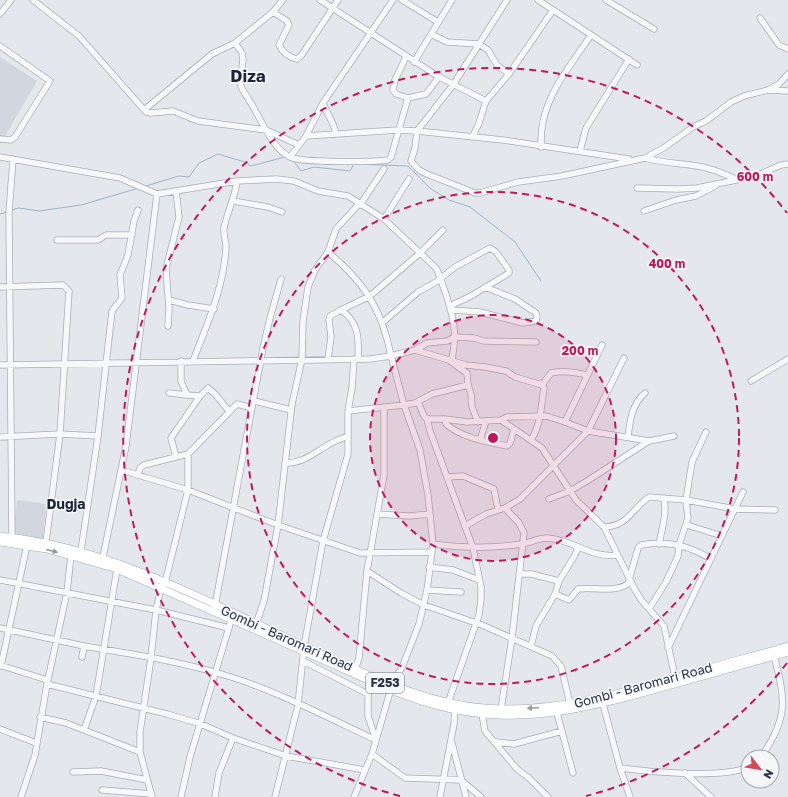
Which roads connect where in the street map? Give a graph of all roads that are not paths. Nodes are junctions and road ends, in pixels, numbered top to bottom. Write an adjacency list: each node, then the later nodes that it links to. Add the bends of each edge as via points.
1 (11, 0): 16 (street)
2 (33, 0): 40 (street, via 79,36)
3 (283, 0): 15 (street)
4 (320, 0): 13 (street)
5 (338, 0): 13 (street)
6 (393, 0): 20 (street)
7 (402, 0): 18 (street)
8 (452, 0): 18 (street)
9 (508, 0): 24 (street)
10 (538, 0): 14 (street)
11 (606, 0): 12 (street)
12 (614, 2): 19 (street)
13 (332, 9): 15 (street, via 297,59 281,50 279,45 289,25); 20 (street)
14 (553, 10): 22 (street); 31 (street)
15 (273, 12): 23 (street)
16 (0, 14)
17 (760, 18): 26 (street, via 779,45)
18 (438, 22): 21 (street)
19 (654, 29)
20 (370, 34): 27 (street); 39 (street)
21 (431, 34): 24 (street, via 447,42); 29 (street)
22 (591, 35): 28 (street); 49 (street, via 548,104 542,122)
23 (235, 43): 40 (street, via 212,54); 41 (street, via 242,53 241,89)
24 (479, 44): 31 (street, via 488,50 497,65); 34 (street)
25 (0, 46): 47 (street, via 50,81 15,137 11,140)
26 (788, 49)
27 (406, 57): 29 (street); 37 (street, via 393,90 394,93)
28 (629, 59): 30 (street); 50 (street, via 586,128)
29 (414, 62): 33 (street)
30 (637, 65)
31 (509, 74): 38 (street)
32 (788, 74): 35 (street)
33 (439, 77): 34 (street); 37 (street, via 426,94)
34 (452, 85): 38 (street); 43 (street)
35 (768, 90): 36 (street); 53 (street, via 730,102 706,121)
36 (788, 91)
37 (408, 98): 42 (street)
38 (486, 101): 46 (street, via 480,123)
39 (323, 103): 44 (street, via 334,123); 45 (street)
40 (144, 110): 41 (street, via 151,113 173,111 198,121)
41 (266, 130): 48 (street); 52 (street, via 279,148)
42 (398, 130): 43 (street); 44 (street); 52 (street, via 388,160 332,161)
43 (417, 131): 46 (street); 55 (street, via 411,161 413,165 427,174 475,193)
44 (336, 133): 45 (street)
45 (306, 136): 48 (street)
46 (473, 136): 49 (street)
47 (0, 139)
48 (299, 145): 52 (street)
49 (541, 147): 50 (street)
50 (580, 151): 55 (street)
51 (0, 157): 54 (street)
52 (290, 157)
53 (645, 158): 55 (street); 59 (street, via 658,162 698,166)
54 (13, 159): 64 (street, via 120,178); 79 (street)
55 (631, 160)
56 (788, 164): 59 (street, via 756,176)
57 (384, 169): 66 (street)
58 (409, 179): 70 (street)
59 (735, 179): 61 (street)
60 (237, 181): 63 (street); 65 (street); 66 (street, via 276,178 294,181 318,191 348,196)
61 (719, 183): 62 (street, via 678,189); 68 (street, via 696,196)
62 (637, 188)
63 (176, 191): 64 (street); 82 (street, via 179,217 166,269)
64 (157, 194): 101 (street)
65 (234, 201): 69 (street); 84 (street, via 223,237 226,246 224,264)
66 (360, 204): 70 (street); 74 (street, via 336,229)
67 (138, 210): 72 (street)
68 (644, 211)
69 (282, 212)
70 (384, 219): 75 (street)
71 (443, 230): 75 (street)
72 (132, 235): 73 (street, via 106,235 98,240); 104 (street, via 120,275 122,298 112,311)
73 (57, 240)
74 (328, 252): 81 (street); 94 (street, via 315,270 308,287 303,321)
75 (420, 253): 76 (street, via 436,268); 81 (street)
76 (442, 278): 80 (street, via 455,267 490,248 509,270); 83 (street); 86 (street, via 418,292)
77 (282, 279): 98 (street, via 270,318)
78 (0, 287): 79 (street)
79 (10, 287): 103 (street, via 63,285 69,291); 105 (street)
80 (485, 287): 83 (street); 83 (street, via 515,299 536,313 536,321 523,323 480,312)
81 (370, 296): 85 (street); 86 (street)
82 (169, 300): 84 (street); 87 (street)
83 (450, 308): 88 (street)
84 (214, 309): 100 (street)
85 (341, 310): 95 (street, via 330,316); 96 (street, via 354,322 356,328)
86 (383, 322): 92 (street)
87 (168, 326)
88 (455, 337): 89 (street, via 484,341); 91 (street, via 447,341 427,343); 102 (street)
89 (536, 342)
90 (602, 344): 109 (street)
91 (415, 350): 92 (street); 102 (street, via 434,354)
92 (391, 356): 96 (street); 119 (street)
93 (624, 358): 133 (street)
94 (302, 359): 95 (street); 98 (street); 122 (street)
95 (328, 359): 96 (street)
96 (356, 359): 124 (street)
97 (788, 359): 110 (street)
98 (262, 360): 100 (street); 117 (street)
99 (181, 361): 100 (street); 101 (street); 115 (street, via 181,381)
100 (193, 361)
101 (137, 362): 104 (street); 149 (street)
102 (451, 362): 107 (street); 108 (street)
103 (65, 363): 104 (street); 105 (street); 135 (street)
104 (106, 363): 136 (street)
105 (9, 364): 106 (street); 140 (street)
106 (0, 365)
107 (478, 367): 108 (street); 112 (street, via 506,371 515,377)
108 (467, 373): 111 (street)
109 (587, 375): 112 (street, via 558,371 551,373); 131 (street)
110 (751, 381)
111 (468, 385): 118 (street, via 432,394); 130 (street)
112 (542, 386): 125 (street, via 544,388)
113 (645, 393): 141 (street, via 635,405)
114 (169, 394): 115 (street)
115 (187, 395): 116 (street)
116 (200, 396): 123 (street, via 208,388); 146 (street, via 171,438)
117 (254, 401): 120 (street); 122 (street)
118 (418, 402): 119 (street); 126 (street)
119 (404, 406): 121 (street); 164 (street, via 420,450)
120 (252, 408): 123 (street, via 237,404); 158 (street)
121 (384, 408): 124 (street); 163 (street, via 384,475)
122 (291, 410): 147 (street)
123 (229, 411): 145 (street)
124 (348, 411): 137 (street)
125 (540, 416): 129 (street, via 507,417); 131 (street); 143 (street)
126 (427, 419): 127 (street); 151 (street)
127 (445, 419): 130 (street); 142 (street, via 446,424 452,429)
128 (486, 420): 129 (street); 130 (street); 142 (street)
129 (501, 420): 132 (street)
130 (478, 422)
131 (565, 422): 133 (street)
132 (514, 430): 142 (street, via 509,446); 143 (street)
133 (588, 431): 141 (street); 148 (street)
134 (706, 432): 157 (street, via 692,462)
135 (60, 434): 136 (street); 140 (street); 174 (street)
136 (98, 436): 182 (street)
137 (348, 436): 147 (street, via 298,462); 172 (street, via 345,468)
138 (674, 436): 144 (street)
139 (0, 437): 140 (street)
140 (10, 437): 171 (street)
141 (628, 437): 144 (street)
142 (480, 440)
143 (531, 440): 148 (street, via 542,448)
144 (648, 441): 153 (street)
145 (188, 454): 146 (street); 152 (street)
146 (176, 457): 150 (street, via 142,466)
147 (285, 463): 166 (street)
148 (554, 464): 153 (street); 159 (street, via 528,492)
149 (121, 470): 150 (street); 187 (street)
150 (138, 475): 152 (street)
151 (448, 477): 161 (street, via 463,476 494,489); 167 (street)
152 (188, 490): 158 (street); 198 (street)
153 (570, 491): 156 (street); 168 (street)
154 (743, 492): 160 (street)
155 (664, 498): 157 (street); 168 (street, via 649,497 639,504 625,522 614,527); 177 (street, via 666,510)
156 (550, 499)
157 (686, 500): 160 (street); 165 (street)
158 (233, 508): 166 (street); 205 (street)
159 (505, 508): 161 (street); 176 (street, via 522,528)
160 (734, 508): 162 (street); 170 (street)
161 (498, 510): 167 (street)
162 (775, 510)
163 (377, 514): 164 (street); 184 (street)
164 (430, 514): 175 (street)
165 (687, 525): 170 (street); 179 (street)
166 (278, 526): 172 (street); 209 (street, via 264,601)
167 (465, 526): 181 (street)
168 (604, 527): 186 (street)
169 (0, 536): 171 (main road, Gombi - Baromari Road / F253)
170 (722, 536): 188 (street)
171 (12, 537): 174 (main road, Gombi - Baromari Road / F253)
172 (323, 541): 184 (street, via 360,553); 221 (street)
173 (0, 542): 178 (main road, Gombi - Baromari Road / F253)
174 (46, 542): 182 (main road, Gombi - Baromari Road / F253)
175 (432, 544): 181 (street); 183 (street)
176 (522, 544): 180 (street, via 548,538); 181 (street); 192 (street)
177 (659, 544): 179 (street); 193 (street, via 644,544 638,548)
178 (27, 545): 185 (main road, Gombi - Baromari Road / F253, one-way to 185); 197 (street)
179 (679, 545): 188 (street, via 701,553); 206 (street, via 672,571)
180 (578, 547): 186 (street, via 604,556); 196 (street)
181 (473, 548): 195 (street)
182 (81, 551): 187 (main road, Gombi - Baromari Road / F253)
183 (431, 552): 184 (street); 189 (street)
184 (370, 553): 191 (street)
185 (71, 555): 190 (main road, Gombi - Baromari Road / F253); 200 (street)
186 (617, 555): 193 (street)
187 (103, 557): 198 (main road, Gombi - Baromari Road / F253)
188 (711, 560): 219 (street)
189 (429, 567): 195 (street, via 454,570); 199 (street)
190 (117, 569): 198 (main road, Gombi - Baromari Road / F253); 203 (street)
191 (367, 571): 204 (street); 229 (street, via 361,643)
192 (519, 574): 196 (street, via 531,574); 214 (street)
193 (630, 578): 202 (street, via 624,587 578,589 569,600); 206 (street, via 635,590)
194 (0, 580): 197 (street)
195 (479, 580): 210 (street, via 481,599)
196 (559, 581): 202 (street)
197 (19, 583): 200 (street); 213 (street)
198 (163, 585): 205 (main road, Gombi - Baromari Road / F253); 207 (street); 208 (main road, Gombi - Baromari Road / F253)
199 (427, 590): 201 (street); 204 (street)
200 (67, 592): 203 (street); 215 (street)
201 (461, 592)
202 (555, 594): 217 (street, via 536,626)
203 (111, 601): 207 (street); 220 (street)
204 (424, 605): 210 (street); 232 (street, via 412,643)
205 (215, 606): 208 (main road, Gombi - Baromari Road / F253)
206 (649, 608): 219 (street, via 666,630)
207 (156, 610): 212 (street); 225 (street)
208 (232, 617): 209 (main road, Gombi - Baromari Road / F253); 212 (street); 221 (main road, Gombi - Baromari Road / F253)
209 (256, 624): 221 (main road, Gombi - Baromari Road / F253)
210 (475, 624): 214 (street); 234 (street)
211 (0, 628): 213 (street)
212 (229, 628): 228 (street)
213 (10, 630): 215 (street); 227 (street)
214 (512, 638): 217 (street); 240 (street)
215 (57, 641): 216 (street); 231 (street)
216 (84, 646): 220 (street); 224 (street)
217 (531, 646): 235 (street, via 558,661)
218 (788, 646): 230 (main road, Gombi - Baromari Road / F253)
219 (668, 648): 230 (street)
220 (103, 649): 225 (street); 233 (street)
221 (304, 649): 226 (street); 229 (main road, Gombi - Baromari Road / F253)
222 (788, 652): 223 (main road, Gombi - Baromari Road / F253)
223 (774, 656): 236 (main road, Gombi - Baromari Road / F253); 253 (street, via 784,693 784,712 777,734)
224 (82, 657)
225 (151, 658): 228 (street); 239 (street)
226 (303, 661): 237 (street); 249 (street, via 368,694 368,716)
227 (1, 666): 231 (street)
228 (215, 672): 237 (street, via 271,692); 244 (street)
229 (354, 672): 232 (main road, Gombi - Baromari Road / F253)
230 (675, 677): 235 (main road, Gombi - Baromari Road / F253)
231 (47, 682): 233 (street); 243 (street)
232 (392, 688): 234 (main road, Gombi - Baromari Road / F253); 238 (main road, Gombi - Baromari Road / F253, via 430,705); 249 (street)
233 (96, 696): 239 (street); 246 (street)
234 (448, 703): 238 (main road, Gombi - Baromari Road / F253)
235 (570, 704): 240 (main road, Gombi - Baromari Road / F253, one-way to 240)
236 (603, 704): 241 (main road, Gombi - Baromari Road / F253); 257 (street)
237 (298, 705): 249 (street); 256 (street)
238 (455, 708): 240 (main road, Gombi - Baromari Road / F253); 242 (main road, Gombi - Baromari Road / F253); 250 (street)
239 (144, 709): 244 (street); 254 (street)
240 (501, 709)
241 (557, 713): 242 (main road, Gombi - Baromari Road / F253); 247 (street)
242 (482, 714): 251 (street, via 485,731)
243 (40, 717): 246 (street, via 58,720); 252 (street)
244 (201, 724): 248 (street); 269 (street)
245 (0, 728): 252 (street)
246 (84, 730): 254 (street)
247 (562, 730): 251 (street, via 514,744); 261 (street)
248 (233, 738): 256 (street); 270 (street, via 219,774)
249 (376, 740): 255 (street)
250 (451, 741): 264 (street); 265 (street)
251 (495, 742): 276 (street, via 517,769)
252 (36, 744): 268 (street)
253 (767, 749)
254 (140, 752): 263 (street)
255 (372, 754): 259 (street); 264 (street, via 405,778)
256 (286, 756): 259 (street); 271 (street)
257 (620, 768): 262 (street); 277 (street)
258 (740, 769): 262 (street, via 719,773)
259 (365, 770): 272 (street)
260 (73, 772): 263 (street, via 102,772)
261 (573, 773)
262 (684, 773): 278 (street)
263 (147, 780): 267 (street)
264 (443, 780): 265 (street); 273 (street)
265 (462, 781): 274 (street); 275 (street)
266 (102, 790): 267 (street)
267 (152, 796)
268 (21, 797)
269 (181, 797)
270 (215, 797)
271 (275, 797)
272 (354, 797)
273 (440, 797)
274 (466, 797)
275 (481, 797)
276 (548, 797)
277 (630, 797)
278 (711, 797)

